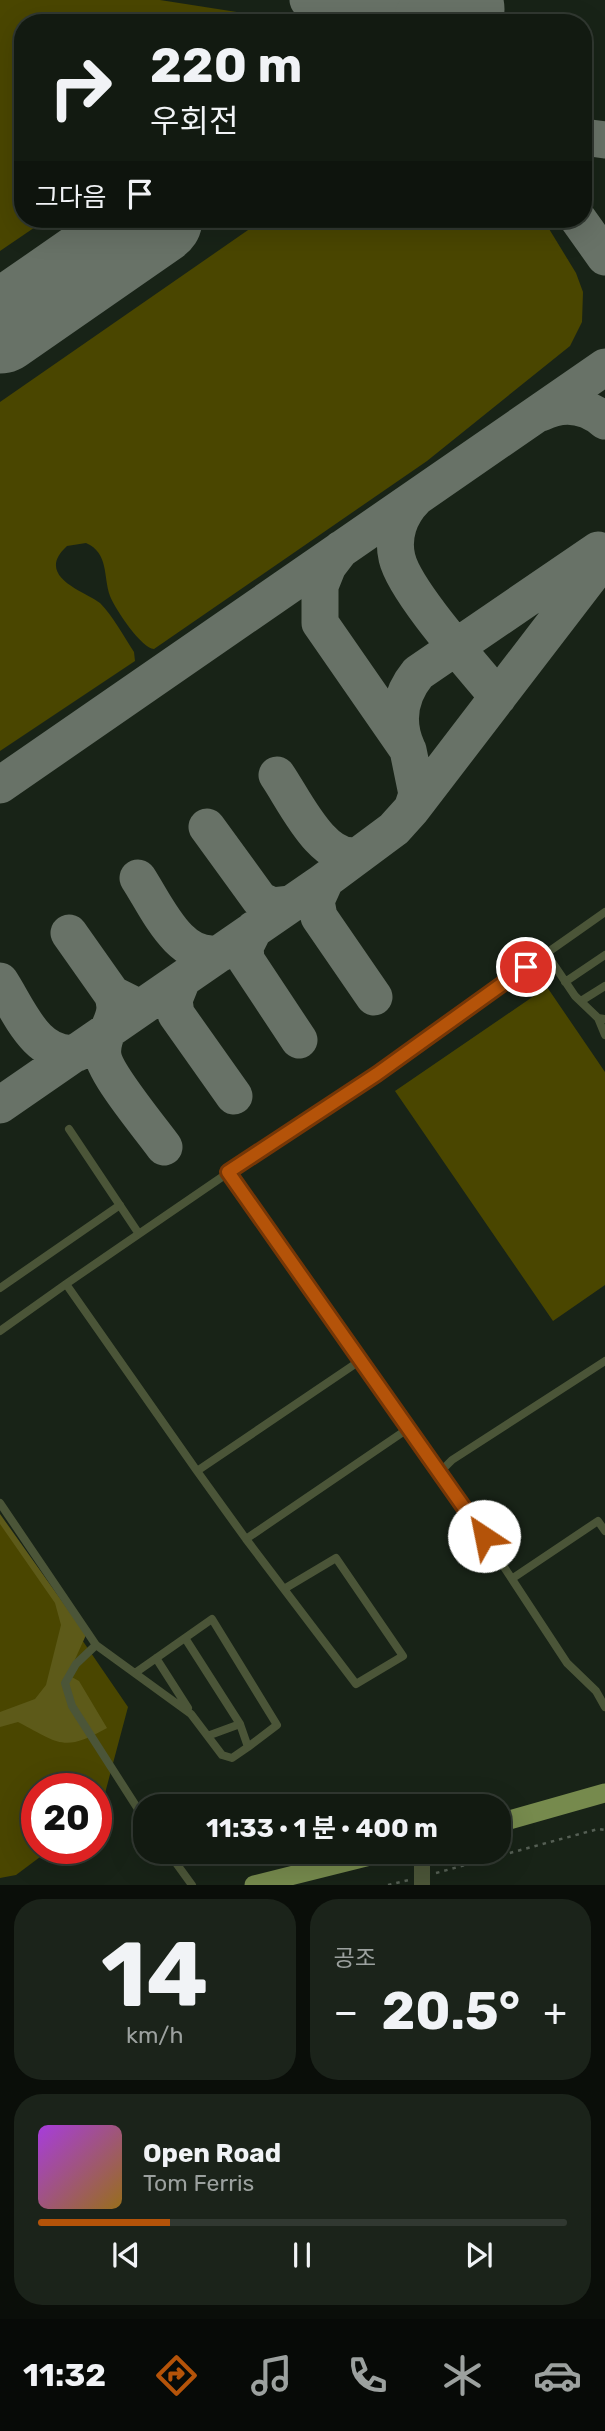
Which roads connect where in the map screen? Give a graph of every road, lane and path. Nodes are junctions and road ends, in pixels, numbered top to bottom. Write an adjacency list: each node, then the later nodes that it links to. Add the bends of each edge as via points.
1 (605, 912): 2 (lane)
2 (546, 953): 4 (lane); 10 (lane, via 377,1074)
3 (605, 955): 4 (lane)
4 (565, 982): 6 (lane)
5 (605, 986): 6 (lane)
6 (581, 1001): 7 (lane)
7 (601, 1018): 8 (lane)
8 (605, 1035)
9 (69, 1129): 11 (lane)
10 (228, 1172): 12 (lane); 16 (lane)
11 (120, 1205): 12 (lane); 14 (lane)
12 (139, 1234): 13 (lane)
13 (66, 1284): 15 (lane); 19 (lane)
14 (0, 1288)
15 (0, 1331)
16 (361, 1360): 18 (lane); 19 (lane)
17 (605, 1361): 20 (lane)
18 (410, 1427): 20 (lane); 24 (lane)
19 (197, 1471): 24 (lane)
20 (441, 1471): 25 (lane)
21 (0, 1503): 28 (lane)
22 (602, 1519): 23 (lane); 25 (lane)
23 (605, 1531)
24 (246, 1539): 26 (lane)
25 (513, 1578): 31 (lane, via 567,1663 596,1691)
26 (284, 1589): 26 (lane, via 356,1684 403,1656 336,1558)
27 (185, 1638): 29 (lane); 33 (lane); 35 (lane, via 212,1619 277,1724)
28 (96, 1645): 30 (lane); 37 (lane, via 65,1683 72,1706)
29 (156, 1658): 30 (lane); 32 (lane)
30 (135, 1673): 32 (lane)
31 (605, 1707)
32 (191, 1714): 34 (lane)
33 (240, 1724): 34 (lane); 35 (lane)
34 (210, 1735): 35 (lane, via 222,1755 232,1758)
35 (248, 1747)
36 (605, 1793): 38 (main road)
37 (133, 1801)
38 (511, 1819)
39 (605, 1830): 42 (path)
40 (177, 1864): 43 (lane)
41 (338, 1864): 44 (main road)
42 (422, 1881): 45 (path)
43 (192, 1885)
44 (254, 1885)
45 (388, 1885)

